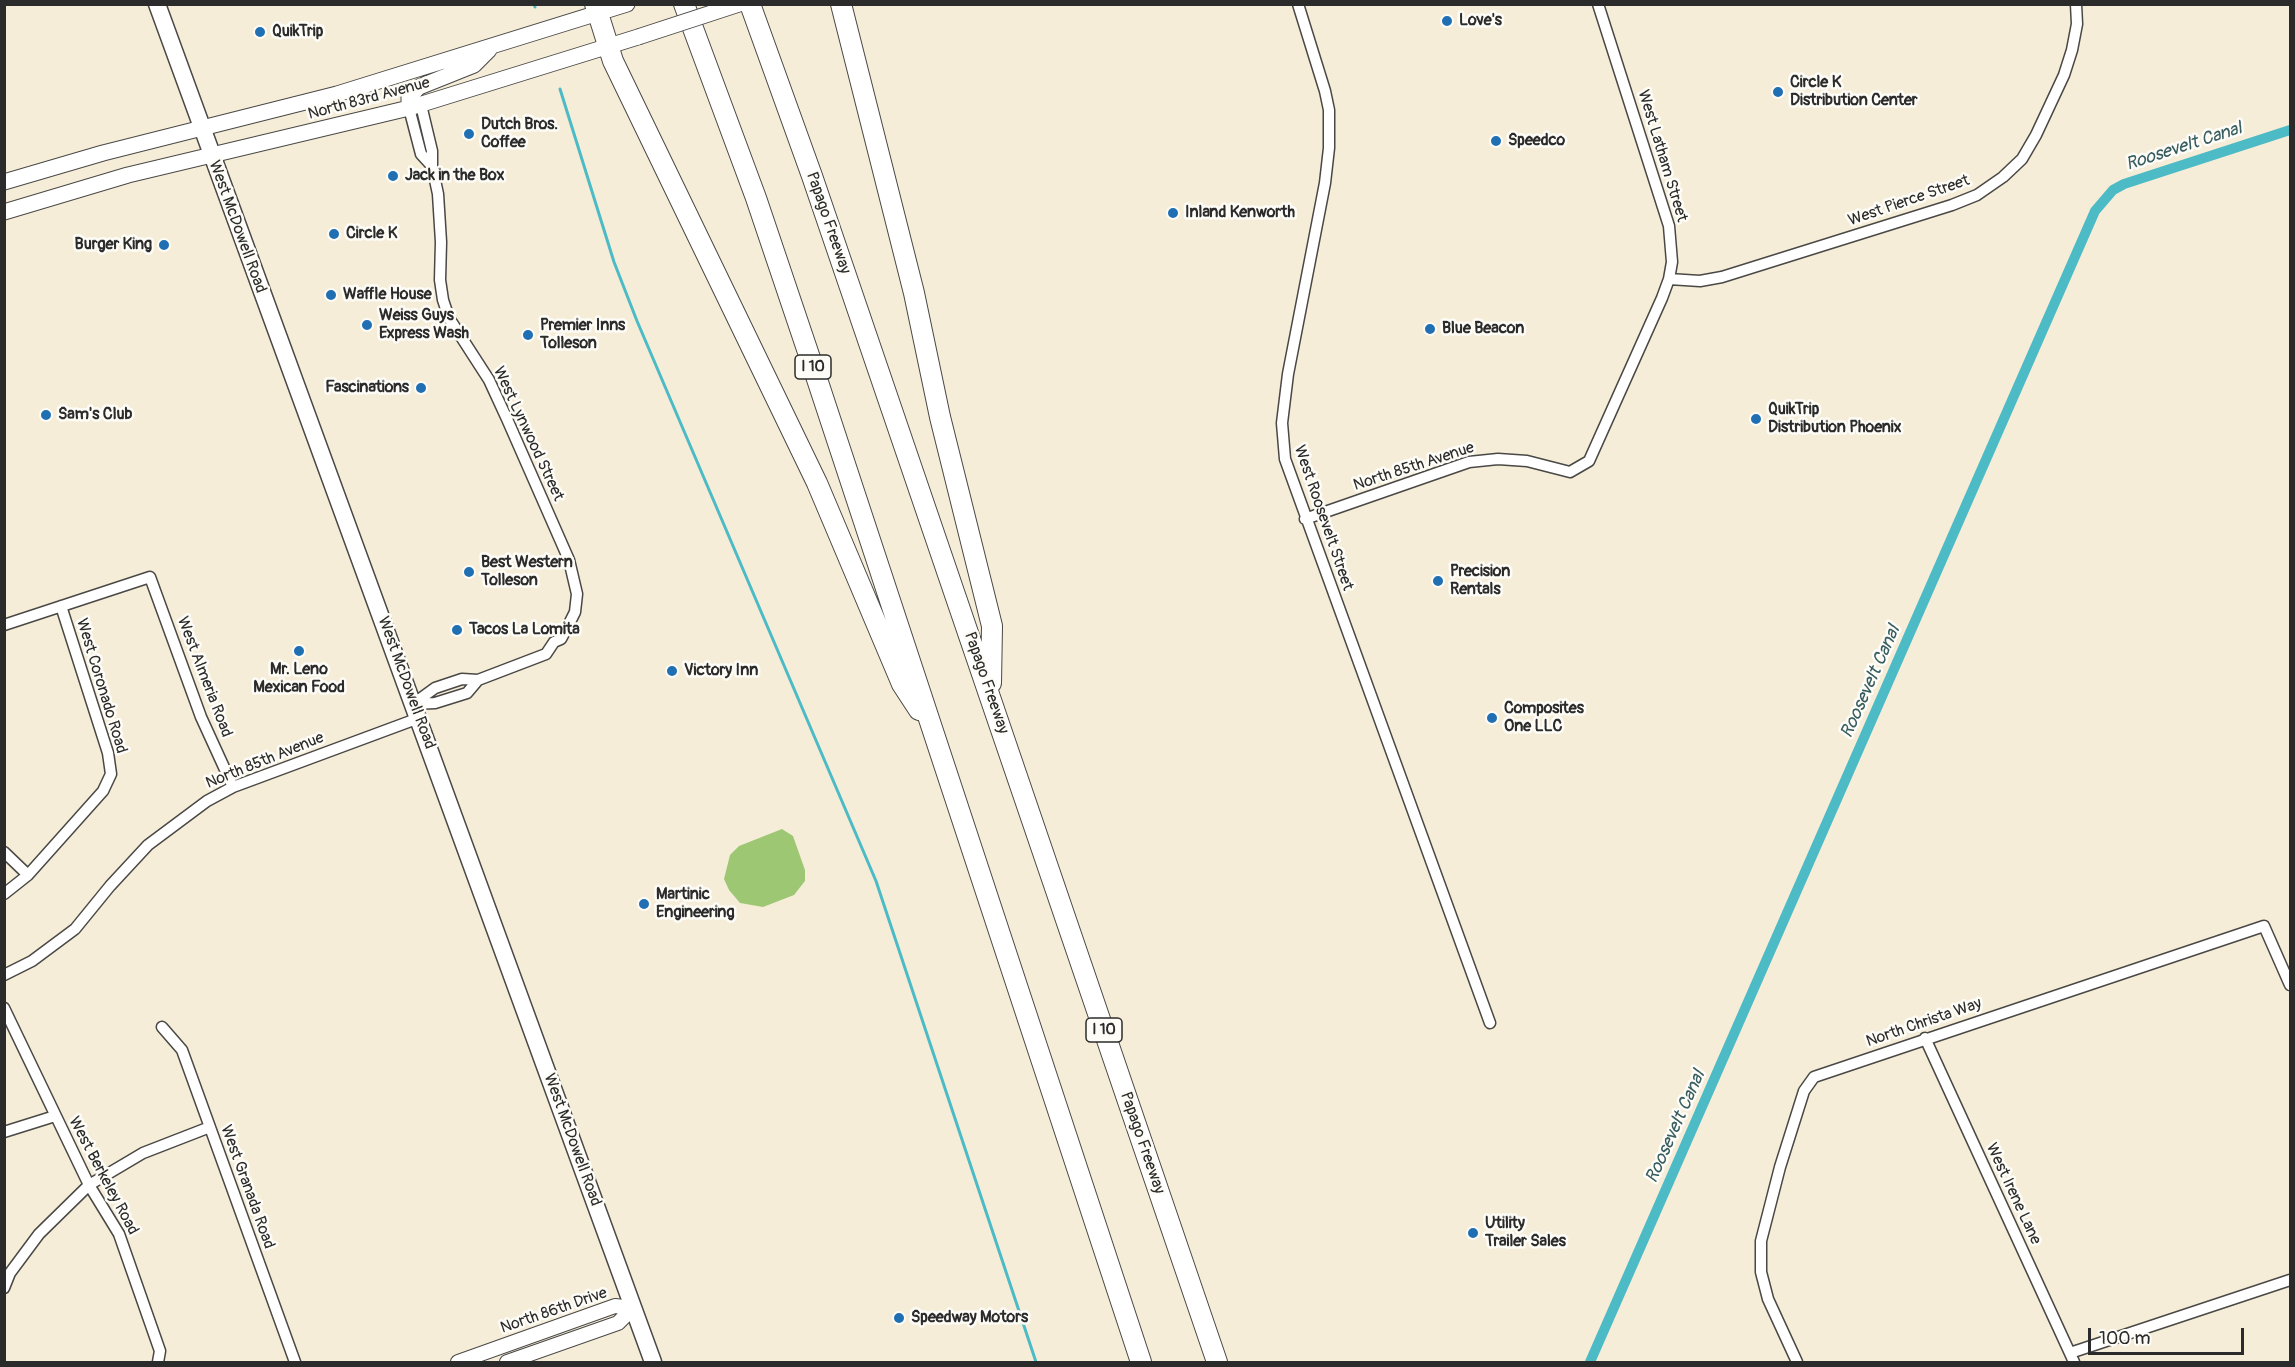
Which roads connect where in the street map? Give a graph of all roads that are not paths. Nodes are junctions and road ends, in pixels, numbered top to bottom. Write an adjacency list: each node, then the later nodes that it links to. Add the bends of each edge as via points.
1 (157, 4): 14 (main road, West McDowell Road)
2 (684, 4): 26 (highway, I 10, via 759,210)
3 (739, 4): 12 (main road, North 83rd Avenue, bridge)
4 (750, 4): 24 (highway, Papago Freeway / I 10)
5 (841, 4): 24 (highway, via 992,626)
6 (1298, 4): 20 (street, West Roosevelt Street, via 1329,110 1326,175 1282,423 1285,459)
7 (1598, 4): 18 (street, West Latham Street, via 1669,226)
8 (2076, 4): 18 (street, West Pierce Street, via 2072,50 2036,135 2022,159 1986,189 1952,206 1722,277 1700,281)
9 (626, 5): 10 (main road, North 83rd Avenue)
10 (596, 9): 11 (main road, North 83rd Avenue, via 564,25); 12 (highway)
11 (494, 46): 13 (main road, via 474,64 419,87 410,97); 14 (main road, North 83rd Avenue, via 337,94)
12 (608, 46): 13 (main road, North 83rd Avenue); 26 (highway, via 818,483 902,684)
13 (415, 106): 15 (main road, North 83rd Avenue); 22 (street, West Lynwood Street, via 422,154 432,166 439,211 443,300 455,327 489,380 569,560 577,594)
14 (201, 128): 15 (main road, West McDowell Road); 16 (main road, North 83rd Avenue)
15 (210, 155): 17 (main road, North 83rd Avenue); 25 (main road, West McDowell Road)
16 (4, 183)
17 (4, 212)
18 (1669, 279): 19 (street, West Latham Street, via 1589,461)
19 (1570, 472): 20 (street, North 85th Avenue, via 1527,460 1469,462)
20 (1305, 519): 34 (street, West Roosevelt Street)
21 (61, 606): 23 (street); 27 (street, West Almeria Road, via 150,577 201,717); 29 (street, West Coronado Road, via 108,753 111,774 103,791)
22 (575, 612): 25 (street, North 85th Avenue, via 561,639 546,654 478,680 462,679 435,688)
23 (4, 625)
24 (991, 697): 51 (highway, Papago Freeway / I 10)
25 (416, 711): 27 (street, North 85th Avenue); 43 (main road, West McDowell Road)
26 (933, 733): 50 (highway, I 10)
27 (233, 788): 31 (street, North 85th Avenue, via 207,801 148,845 75,928 32,961)
28 (4, 852): 29 (street)
29 (28, 875): 30 (street)
30 (4, 894)
31 (4, 975)
32 (2290, 985): 36 (street, North Christa Way, via 2264,926)
33 (4, 1008): 37 (street, West Berkeley Road)
34 (1490, 1023)
35 (162, 1028): 38 (street, West Granada Road, via 182,1050)
36 (1926, 1038): 44 (street, West Irene Lane); 52 (street, North Christa Way, via 1814,1077 1804,1090 1761,1241 1761,1272 1768,1299)
37 (55, 1116): 39 (street); 40 (street, West Berkeley Road)
38 (210, 1127): 40 (street, via 143,1153); 46 (street, West Granada Road)
39 (4, 1132)
40 (89, 1185): 42 (street, via 39,1234 10,1273); 45 (street, West Berkeley Road, via 119,1233 160,1351)
41 (2290, 1280): 44 (street)
42 (4, 1288)
43 (633, 1308): 47 (street, North 86th Drive, via 615,1306); 48 (street, North 86th Drive, via 618,1323); 49 (main road, West McDowell Road)
44 (2072, 1358)
45 (158, 1362)
46 (295, 1362)
47 (458, 1362)
48 (507, 1362)
49 (653, 1362)
50 (1141, 1362)
51 (1217, 1362)
52 (1797, 1362)

